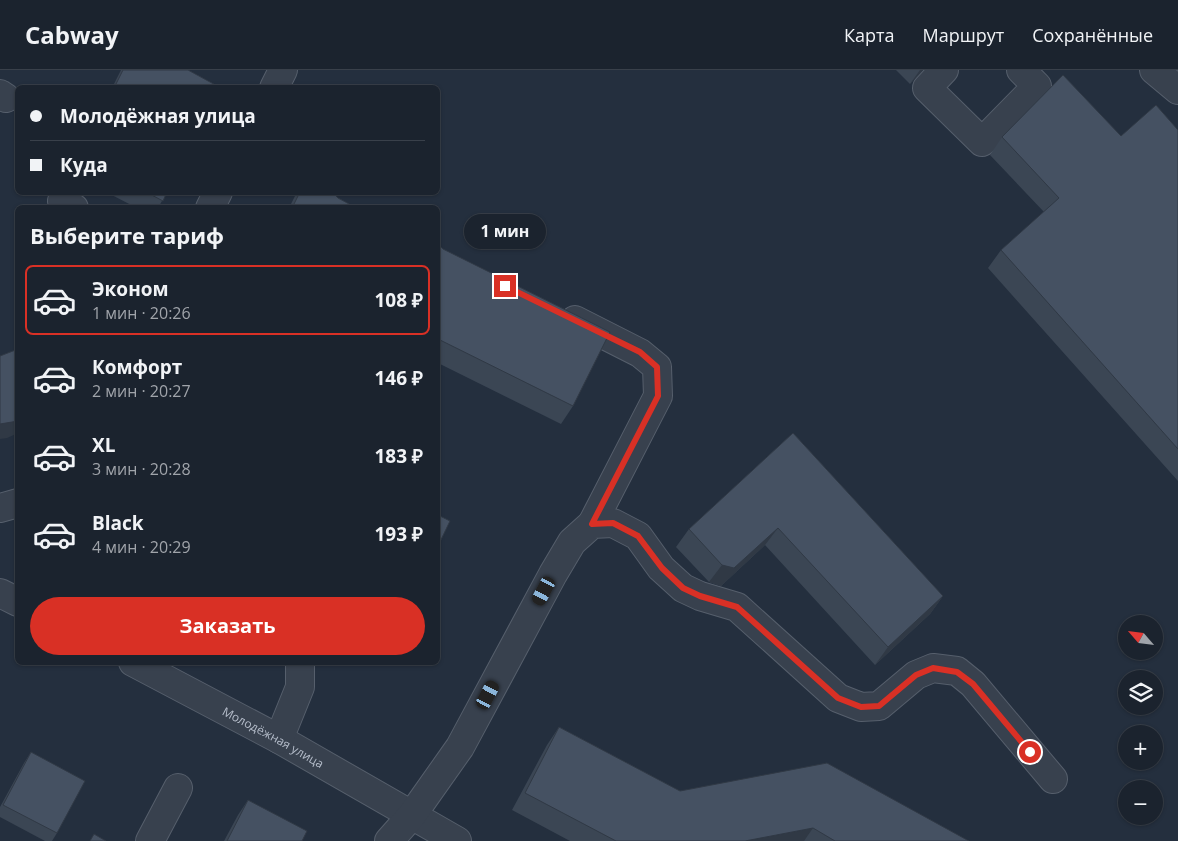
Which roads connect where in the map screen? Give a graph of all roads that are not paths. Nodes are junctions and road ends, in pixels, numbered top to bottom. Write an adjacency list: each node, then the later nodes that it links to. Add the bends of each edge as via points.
1 (944, 70): 2 (street, via 927,88 982,142 1037,86)
2 (1020, 70)
3 (1154, 70): 4 (street)
4 (1178, 90)
5 (552, 309): 8 (street, via 640,352 657,367 658,396)
6 (15, 504): 7 (street)
7 (0, 508)
8 (592, 524): 14 (street, via 613,523 638,536 662,568 683,588 737,607 838,698 861,707 879,706 916,675 933,668 957,672 973,684); 16 (street, via 572,542 460,747)
9 (0, 593): 10 (street)
10 (15, 600)
11 (139, 665): 13 (street, Молодёжная улица)
12 (300, 665): 13 (street, via 300,687)
13 (279, 739): 16 (street, Молодёжная улица)
14 (1053, 779)
15 (178, 788): 17 (street)
16 (412, 815): 18 (street); 19 (street, Молодёжная улица)
17 (150, 841)
18 (389, 841)
19 (457, 841)

